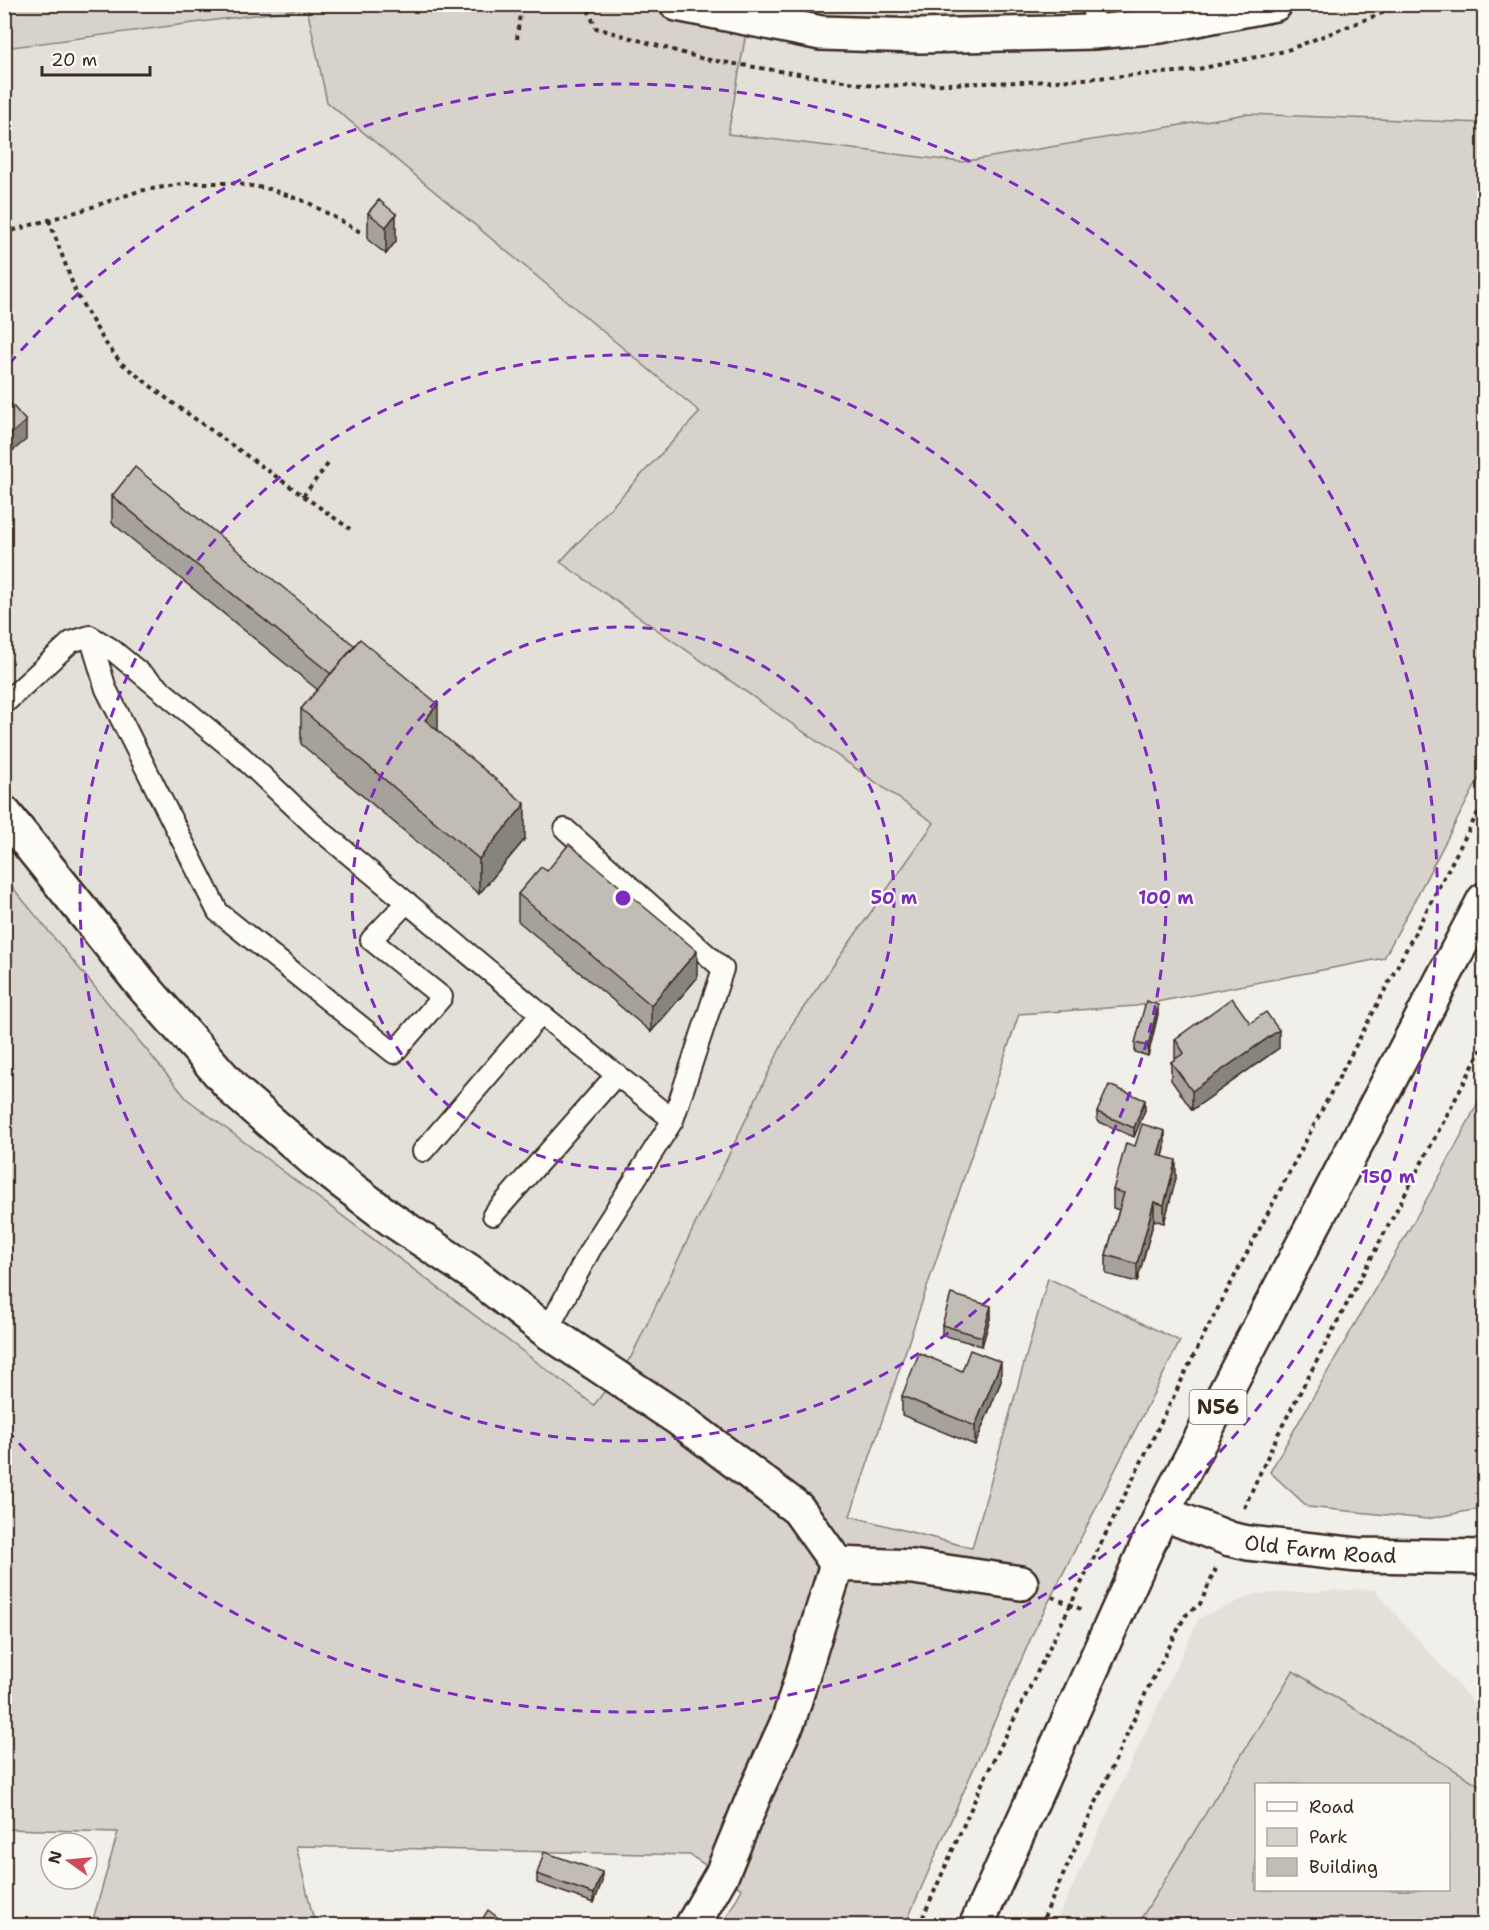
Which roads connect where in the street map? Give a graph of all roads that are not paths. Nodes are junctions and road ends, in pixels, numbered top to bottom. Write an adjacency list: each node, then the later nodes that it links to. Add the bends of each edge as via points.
1 (677, 4): 3 (street, via 821,33 920,36)
2 (1275, 4): 3 (street, via 1160,26)
3 (1094, 18)
4 (90, 636): 5 (lane, via 71,642); 9 (lane, via 110,648 241,756 315,826); 9 (lane, via 106,689 218,912 394,1053 442,997 371,940)
5 (4, 704)
6 (4, 813): 15 (street, via 143,986 236,1092 315,1161)
7 (565, 829): 12 (lane, via 723,969)
8 (1485, 900): 16 (street, N56)
9 (406, 902): 10 (lane)
10 (541, 1014): 11 (lane); 13 (lane)
11 (617, 1074): 12 (lane); 14 (lane)
12 (674, 1120): 15 (lane, via 590,1250)
13 (423, 1151)
14 (493, 1215)
15 (547, 1331): 18 (street, via 679,1419 798,1509)
16 (1162, 1513): 17 (street, Old Farm Road, via 1248,1543 1358,1555); 21 (street, N56)
17 (1485, 1557)
18 (837, 1564): 19 (street, via 913,1567); 20 (street, via 789,1719 722,1874)
19 (1021, 1584)
20 (692, 1926)
21 (976, 1926)

